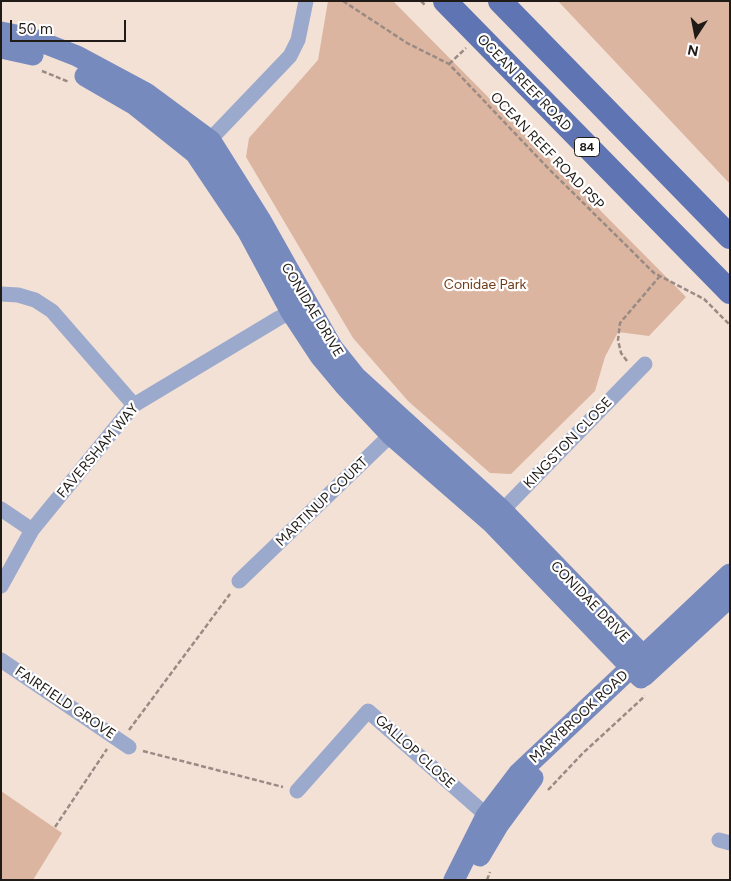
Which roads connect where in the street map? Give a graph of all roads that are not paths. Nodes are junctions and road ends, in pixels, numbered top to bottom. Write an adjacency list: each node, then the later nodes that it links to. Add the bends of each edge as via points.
1 (306, 1): 6 (street, via 298,40 290,56)
2 (445, 1): 8 (main road, OCEAN REEF ROAD / 84)
3 (500, 1): 7 (main road)
4 (1, 32): 6 (street, CONIDAE DRIVE, via 31,38 84,60 146,93)
5 (1, 48): 6 (street, CONIDAE DRIVE, via 27,52 66,66 98,82)
6 (203, 147): 10 (street, CONIDAE DRIVE, via 260,220)
7 (730, 237)
8 (730, 292)
9 (1, 294): 12 (street, via 34,300 52,311)
10 (299, 309): 12 (street, FAVERSHAM WAY); 13 (street, CONIDAE DRIVE)
11 (640, 369): 15 (street, KINGSTON CLOSE)
12 (134, 405): 16 (street, FAVERSHAM WAY)
13 (397, 428): 15 (street, CONIDAE DRIVE); 17 (street, MARTINUP COURT)
14 (1, 509): 16 (street)
15 (497, 516): 21 (street, CONIDAE DRIVE)
16 (32, 530): 18 (street, FAVERSHAM WAY)
17 (239, 582)
18 (1, 586)
19 (727, 588): 21 (street, MARYBROOK ROAD)
20 (1, 660): 22 (street, FAIRFIELD GROVE)
21 (643, 673): 24 (street, MARYBROOK ROAD, via 530,760)
22 (121, 742)
23 (297, 791): 24 (street, GALLOP CLOSE, via 368,711)
24 (492, 820): 25 (street, MARYBROOK ROAD); 26 (street, MARYBROOK ROAD, via 485,846)
25 (454, 880)
26 (469, 880)

